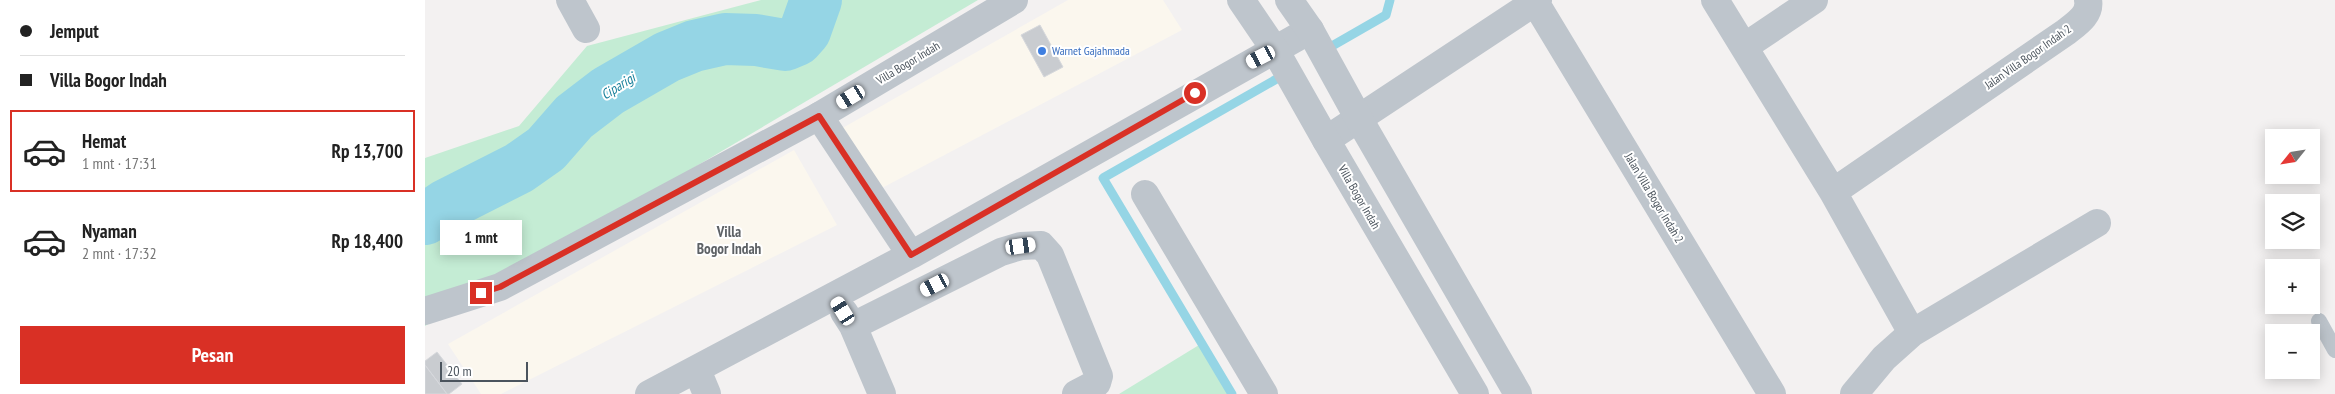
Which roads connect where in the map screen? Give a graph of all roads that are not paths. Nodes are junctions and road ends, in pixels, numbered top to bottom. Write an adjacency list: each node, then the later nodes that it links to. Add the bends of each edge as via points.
1 (570, 0): 9 (street)
2 (1014, 0): 13 (street, Villa Bogor Indah)
3 (1241, 0): 12 (street, Villa Bogor Indah)
4 (1289, 0): 10 (street)
5 (1715, 0): 11 (street)
6 (1814, 0): 11 (street)
7 (2088, 0): 16 (street, Jalan Villa Bogor Indah 2, via 2084,17 2066,32)
8 (1537, 1): 14 (street, Jalan Villa Bogor Indah 2); 33 (street, Jalan Villa Bogor Indah 2)
9 (586, 30)
10 (1310, 30): 12 (street); 14 (street)
11 (1744, 46): 16 (street)
12 (1275, 50): 15 (street, Villa Bogor Indah); 19 (street)
13 (819, 116): 19 (street); 21 (street, Villa Bogor Indah, via 500,287)
14 (1359, 119): 15 (street, Jalan Villa Bogor Indah 2); 32 (street)
15 (1325, 140): 31 (street, Villa Bogor Indah)
16 (1833, 192): 24 (street)
17 (1145, 194): 30 (street)
18 (2097, 223): 24 (street)
19 (911, 255): 20 (street)
20 (834, 295): 23 (street); 26 (street)
21 (425, 310)
22 (2319, 321): 25 (lane)
23 (853, 326): 28 (street); 29 (street, via 1001,252 1041,245 1050,255 1099,376 1097,383)
24 (1912, 333): 34 (street, via 1884,358)
25 (2335, 350)
26 (702, 382): 27 (street)
27 (649, 394)
28 (882, 394)
29 (1076, 394)
30 (1264, 394)
31 (1475, 394)
32 (1518, 394)
33 (1772, 394)
34 (1854, 394)

